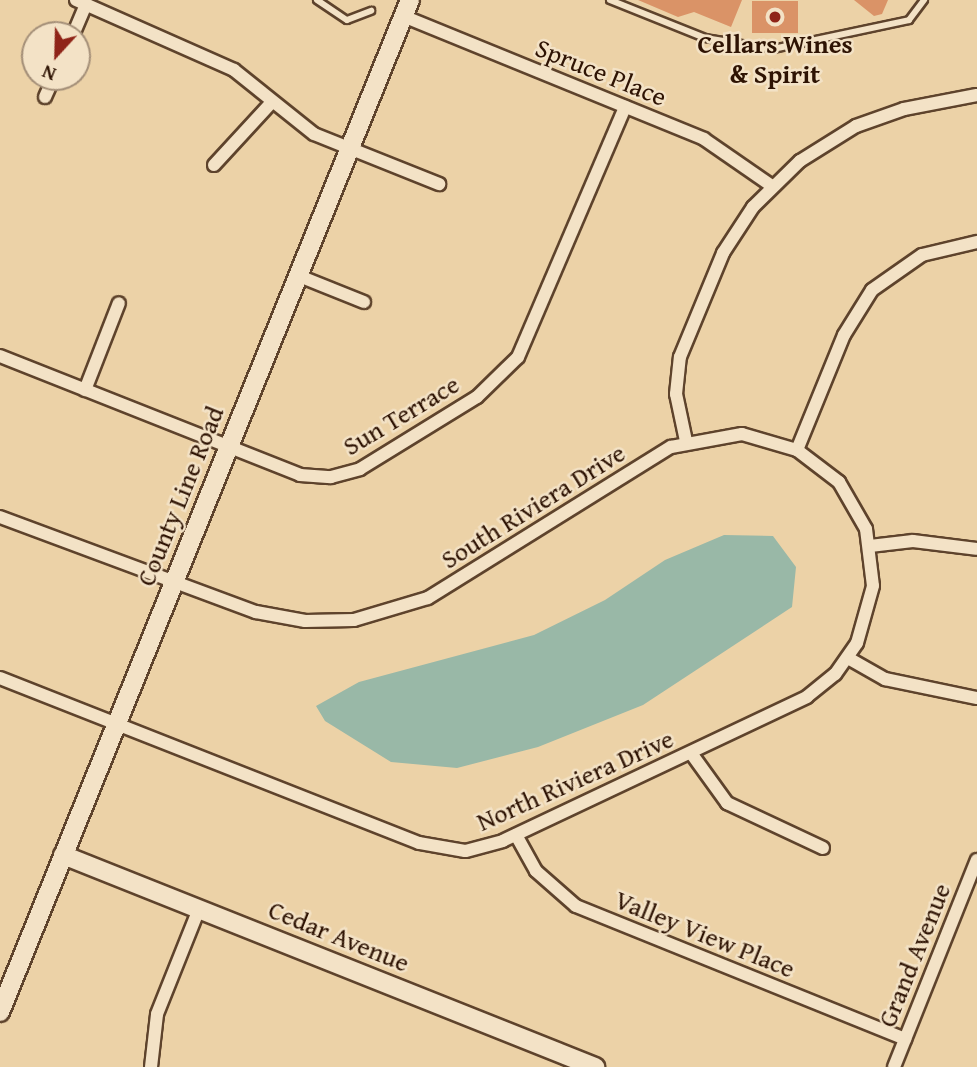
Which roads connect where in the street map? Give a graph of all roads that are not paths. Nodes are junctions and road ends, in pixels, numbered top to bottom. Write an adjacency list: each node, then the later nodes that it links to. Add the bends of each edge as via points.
1 (317, 0): 6 (lane, via 347,20)
2 (610, 0): 3 (lane, via 705,38 773,49 909,20)
3 (923, 0)
4 (81, 2): 7 (street); 11 (street, via 234,70)
5 (407, 8): 12 (street, Spruce Place); 13 (street, County Line Road)
6 (371, 10)
7 (76, 21)
8 (48, 91): 10 (street)
9 (977, 95): 16 (street, via 904,109 856,126)
10 (45, 97)
11 (272, 102): 13 (street, via 304,128); 14 (street)
12 (625, 107): 16 (street, Spruce Place, via 722,147); 24 (street, Sun Terrace, via 528,341 493,385 345,474 300,475)
13 (349, 149): 15 (street); 18 (street, County Line Road)
14 (215, 165)
15 (439, 184)
16 (772, 186): 23 (street, via 723,253 685,341 676,394)
17 (977, 242): 25 (street, via 922,255 872,290 847,328)
18 (299, 276): 19 (street); 24 (street, County Line Road)
19 (364, 302)
20 (119, 303): 22 (street)
21 (0, 356): 22 (street, Sun Terrace)
22 (85, 390): 24 (street, Sun Terrace)
23 (687, 441): 25 (street, South Riviera Drive, via 742,434); 29 (street, South Riviera Drive, via 450,586 378,616 330,622 281,618)
24 (228, 447): 29 (street, County Line Road)
25 (797, 450): 27 (street, South Riviera Drive, via 849,496)
26 (0, 517): 29 (street, South Riviera Drive)
27 (870, 546): 28 (street, via 913,541); 30 (street, North Riviera Drive, via 871,605)
28 (977, 550)
29 (173, 581): 33 (street, County Line Road)
30 (848, 658): 32 (street, via 885,679); 34 (street, North Riviera Drive, via 807,697)
31 (0, 678): 33 (street, North Riviera Drive)
32 (977, 698)
33 (115, 723): 35 (street, North Riviera Drive, via 433,848 480,849); 37 (street, County Line Road)
34 (691, 752): 35 (street, North Riviera Drive); 36 (street, via 727,803)
35 (516, 835): 42 (street, Valley View Place, via 541,877 576,906)
36 (823, 848)
37 (63, 855): 40 (street, Cedar Avenue); 41 (street, County Line Road)
38 (977, 860): 39 (street, Grand Avenue)
39 (972, 886): 42 (street, Grand Avenue)
40 (199, 909): 43 (street, via 153,1029); 44 (street, Cedar Avenue)
41 (0, 1012)
42 (905, 1039): 45 (street, Grand Avenue)
43 (151, 1067)
44 (595, 1067)
45 (894, 1067)

